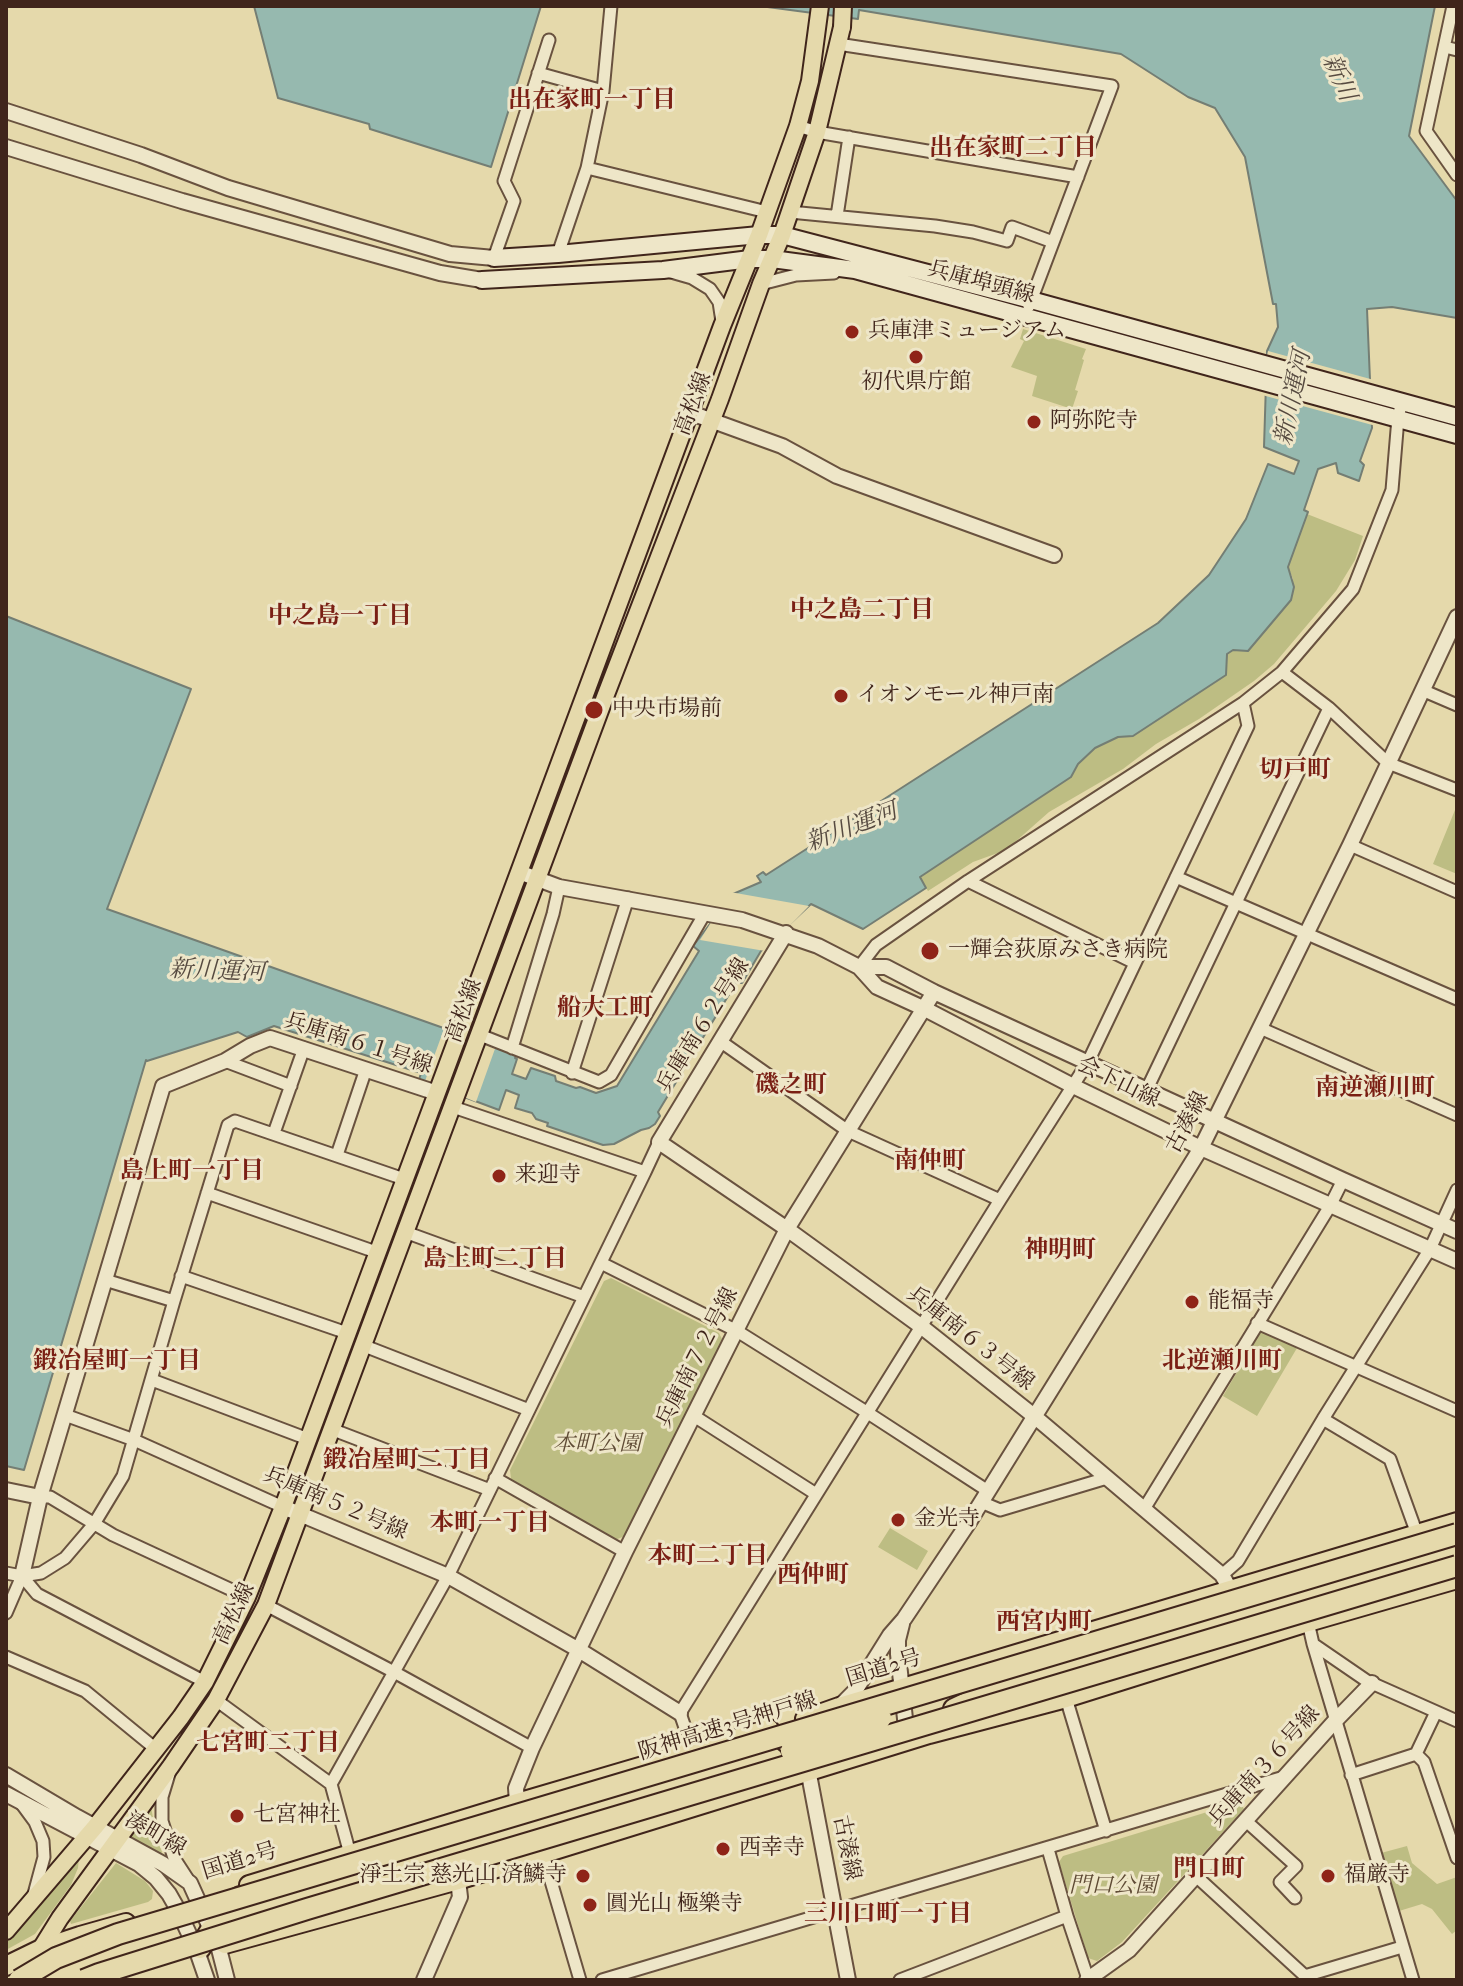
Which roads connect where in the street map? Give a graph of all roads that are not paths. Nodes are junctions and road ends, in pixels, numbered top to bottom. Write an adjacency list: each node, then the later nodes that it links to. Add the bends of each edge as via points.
1 (611, 6): 9 (street)
2 (843, 6): 6 (main road, 高松線, bridge)
3 (1453, 6): 7 (street)
4 (820, 13): 11 (main road, 高松線)
5 (549, 40): 8 (street)
6 (838, 44): 12 (main road, 高松線); 17 (street, via 1112,86)
7 (1451, 48): 16 (street, via 1426,131)
8 (538, 73): 9 (street); 25 (street, via 504,181 514,201)
9 (603, 91): 15 (street)
10 (6, 111): 25 (street, via 228,188 450,254)
11 (798, 126): 12 (street); 18 (main road, 高松線)
12 (817, 132): 13 (street); 19 (main road, 高松線)
13 (849, 137): 17 (street); 20 (street)
14 (6, 147): 30 (street, via 212,210)
15 (587, 168): 18 (street); 24 (street)
16 (1457, 175)
17 (1078, 177): 23 (street)
18 (767, 212): 21 (main road, 高松線)
19 (790, 212): 20 (street); 22 (main road, 高松線)
20 (837, 216): 23 (street, via 935,226 1007,241 1012,227)
21 (759, 235): 22 (main road, 兵庫埠頭線); 24 (main road, 兵庫埠頭線); 26 (main road, 高松線)
22 (782, 235): 27 (main road, 高松線); 32 (main road, 兵庫埠頭線)
23 (1053, 242): 32 (street)
24 (558, 254): 25 (main road, 兵庫埠頭線)
25 (494, 258)
26 (750, 259): 27 (main road, 兵庫埠頭線); 28 (main road, 兵庫埠頭線); 34 (main road, 高松線)
27 (772, 259): 29 (main road, 兵庫埠頭線); 31 (main road, 高松線)
28 (663, 270): 30 (main road, 兵庫埠頭線); 34 (street, via 710,289 719,302)
29 (855, 270): 31 (street); 33 (main road, 兵庫埠頭線)
30 (482, 280)
31 (761, 284): 39 (main road, 高松線)
32 (1031, 300): 33 (street); 35 (main road, 兵庫埠頭線)
33 (1024, 317): 38 (main road, 兵庫埠頭線)
34 (722, 326): 36 (main road, 高松線)
35 (1402, 401): 37 (main road, 兵庫埠頭線); 38 (street)
36 (691, 413): 39 (street); 51 (main road, 高松線)
37 (1457, 417)
38 (1398, 418): 40 (main road, 兵庫埠頭線); 43 (street, via 1392,490 1353,589)
39 (710, 421): 41 (street, via 782,446 837,476); 53 (main road, 高松線)
40 (1457, 435)
41 (1054, 555)
42 (1457, 617): 44 (street, 古湊線)
43 (1282, 672): 45 (street); 47 (street)
44 (1422, 690): 46 (street); 48 (street, 古湊線)
45 (1243, 703): 52 (street, via 1248,726); 54 (street)
46 (1457, 705)
47 (1329, 708): 48 (street); 58 (street)
48 (1388, 763): 49 (street); 50 (street, 古湊線)
49 (1457, 790)
50 (1350, 845): 56 (street); 61 (street, 古湊線)
51 (518, 871): 53 (street, 会下山線); 79 (main road, 高松線)
52 (1176, 877): 58 (street); 62 (street)
53 (538, 879): 55 (street, 会下山線); 68 (main road, 高松線)
54 (968, 881): 62 (street); 63 (street, via 876,945)
55 (559, 887): 57 (street, 会下山線); 71 (street)
56 (1457, 892)
57 (628, 898): 59 (street, 会下山線); 75 (street)
58 (1235, 903): 61 (street); 78 (street)
59 (710, 914): 60 (street, 会下山線); 75 (street, via 611,1075 599,1082)
60 (784, 933): 63 (street, 会下山線); 69 (street, 兵庫南６２号線)
61 (1306, 934): 65 (street); 67 (street, 古湊線)
62 (1135, 963): 73 (street)
63 (859, 967): 64 (street, 会下山線, via 886,967); 66 (street, 会下山線, via 877,987)
64 (934, 992): 66 (street, 兵庫南７２号線); 73 (street, 会下山線)
65 (1457, 999)
66 (925, 1009): 77 (street, 会下山線); 83 (street, 兵庫南７２号線)
67 (1260, 1028): 81 (street); 82 (street, 古湊線)
68 (479, 1038): 71 (street); 80 (main road, 高松線)
69 (720, 1041): 83 (street); 85 (street, 兵庫南６２号線)
70 (304, 1048): 72 (street, 兵庫南６１号線, via 270,1038); 74 (street, 兵庫南６１号線); 76 (street)
71 (512, 1048): 75 (street)
72 (225, 1061): 76 (street); 104 (street, 兵庫南６１号線, via 163,1086)
73 (1088, 1062): 77 (street); 78 (street, 会下山線)
74 (366, 1069): 79 (street, 兵庫南６１号線); 87 (street)
75 (572, 1073)
76 (291, 1086): 84 (street)
77 (1073, 1086): 86 (street, 会下山線); 93 (street)
78 (1147, 1089): 82 (street, 会下山線)
79 (438, 1090): 89 (main road, 高松線)
80 (455, 1101): 88 (street); 98 (main road, 高松線)
81 (1457, 1115)
82 (1214, 1122): 86 (street, 古湊線); 90 (street, 会下山線)
83 (848, 1131): 93 (street); 96 (street, 兵庫南７２号線)
84 (274, 1133): 87 (street); 92 (street, via 235,1121 228,1125)
85 (661, 1144): 88 (street, 兵庫南６２号線); 96 (street, 兵庫南６３号線)
86 (1201, 1148): 94 (street, 会下山線); 119 (street, 古湊線)
87 (337, 1155): 89 (street)
88 (645, 1172): 102 (street, 兵庫南６２号線)
89 (404, 1179): 100 (main road, 高松線)
90 (1343, 1180): 94 (street); 95 (street, 会下山線)
91 (1457, 1190): 95 (street)
92 (207, 1193): 100 (street); 103 (street)
93 (1000, 1200): 108 (street)
94 (1330, 1206): 99 (street, 会下山線); 107 (street)
95 (1442, 1224): 97 (street, 会下山線); 99 (street)
96 (787, 1229): 108 (street, 兵庫南６３号線); 109 (street, 兵庫南７２号線)
97 (1457, 1231)
98 (405, 1232): 105 (street); 111 (main road, 高松線)
99 (1430, 1249): 101 (street, 会下山線); 112 (street)
100 (376, 1252): 110 (main road, 高松線)
101 (1457, 1261)
102 (601, 1263): 105 (street, 兵庫南６２号線); 109 (street)
103 (181, 1276): 106 (street); 110 (street)
104 (105, 1280): 106 (street); 117 (street, 兵庫南６１号線)
105 (584, 1297): 114 (street, 兵庫南６２号線)
106 (174, 1301): 113 (street)
107 (1257, 1323): 112 (street); 131 (street)
108 (922, 1327): 116 (street); 119 (street, 兵庫南６３号線)
109 (737, 1331): 116 (street); 118 (street, 兵庫南７２号線)
110 (347, 1333): 122 (main road, 高松線)
111 (362, 1345): 114 (street); 121 (main road, 高松線)
112 (1356, 1366): 115 (street); 120 (street)
113 (152, 1380): 122 (street); 123 (street)
114 (529, 1410): 125 (street, 兵庫南６２号線)
115 (1457, 1411)
116 (868, 1413): 127 (street); 128 (street)
117 (65, 1415): 123 (street, 兵庫南５２号線); 129 (street, 兵庫南６１号線)
118 (694, 1416): 127 (street); 137 (street, 兵庫南７２号線)
119 (1034, 1416): 124 (street, 兵庫南６３号線); 128 (street, 古湊線)
120 (1323, 1419): 135 (street, via 1390,1459); 143 (street)
121 (331, 1429): 125 (street); 132 (main road, 高松線)
122 (308, 1439): 130 (main road, 高松線)
123 (134, 1440): 130 (street, 兵庫南５２号線); 134 (street, via 123,1476)
124 (1107, 1478): 128 (street, via 1000,1510); 131 (street, 兵庫南６３号線)
125 (492, 1484): 137 (street); 141 (street, 兵庫南６２号線)
126 (6, 1490): 129 (street)
127 (816, 1494): 161 (street)
128 (985, 1496): 147 (street, 古湊線)
129 (40, 1497): 134 (street, via 50,1497); 140 (street, 兵庫南６１号線)
130 (283, 1507): 132 (street, 兵庫南５２号線); 144 (main road, 高松線)
131 (1144, 1509): 143 (street, 兵庫南６３号線)
132 (299, 1514): 141 (street, 兵庫南５２号線); 145 (main road, 高松線)
133 (1457, 1522): 135 (highway, 国道2号)
134 (94, 1524): 140 (street, via 65,1558 41,1573); 144 (street)
135 (1417, 1534): 143 (highway, 国道2号)
136 (1457, 1534): 156 (highway, 阪神高速3号神戸線, bridge)
137 (625, 1552): 150 (street, 兵庫南７２号線)
138 (1453, 1556): 206 (highway, bridge, via 1160,1656)
139 (6, 1573): 140 (street)
140 (22, 1576): 146 (street); 153 (street, via 37,1594)
141 (448, 1576): 150 (street, 兵庫南５２号線); 152 (street, 兵庫南６２号線)
142 (1457, 1579): 148 (highway)
143 (1226, 1582): 155 (highway, 国道2号)
144 (247, 1597): 153 (main road, 高松線)
145 (266, 1605): 152 (street); 158 (main road, 高松線)
146 (6, 1613)
147 (904, 1619): 155 (street, 古湊線, via 898,1640); 159 (street, 古湊線)
148 (1308, 1622): 149 (street); 157 (highway)
149 (1313, 1644): 154 (street); 163 (street)
150 (579, 1650): 161 (street, 兵庫南５２号線); 166 (street, 兵庫南７２号線)
151 (6, 1657): 167 (street, via 85,1691)
152 (394, 1672): 166 (street); 175 (street, 兵庫南６２号線)
153 (205, 1682): 167 (main road, 高松線)
154 (1372, 1683): 160 (street); 163 (street, 兵庫南３６号線)
155 (901, 1689): 159 (highway, 国道2号); 165 (street, 古湊線, via 906,1728)
156 (930, 1691): 193 (highway, bridge, via 877,1720 772,1758); 205 (highway, 阪神高速3号神戸線, bridge, via 118,1934 56,1958)
157 (1066, 1698): 165 (highway); 180 (street)
158 (216, 1700): 170 (main road, 高松線); 175 (street)
159 (839, 1707): 162 (highway, 国道2号)
160 (1436, 1712): 164 (street); 169 (street)
161 (680, 1713): 168 (street)
162 (809, 1718): 168 (highway, 国道2号); 171 (street, 古湊線, via 803,1735)
163 (1335, 1721): 173 (street); 174 (street, 兵庫南３６号線)
164 (1457, 1721)
165 (898, 1744): 171 (highway)
166 (532, 1748): 178 (street, 兵庫南７２号線, via 516,1788)
167 (157, 1750): 181 (main road, 高松線)
168 (693, 1751): 178 (highway, 国道2号)
169 (1416, 1754): 173 (street); 186 (street, via 1424,1762)
170 (171, 1766): 182 (main road, 高松線); 189 (street, via 162,1821 174,1858)
171 (808, 1772): 185 (highway); 195 (street, 古湊線)
172 (6, 1775): 181 (street, 湊町線)
173 (1351, 1775): 199 (street)
174 (1285, 1777): 179 (street, 兵庫南３６号線); 180 (street)
175 (331, 1784): 184 (street)
176 (6, 1794): 177 (street, 湊町線)
177 (20, 1802): 181 (street, 湊町線); 192 (street, via 43,1841)
178 (517, 1803): 184 (highway, 国道2号)
179 (1246, 1821): 187 (street, 兵庫南３６号線); 191 (street, via 1296,1866 1280,1882)
180 (1106, 1831): 183 (street)
181 (91, 1832): 182 (street, 湊町線); 192 (main road, 高松線)
182 (113, 1843): 189 (street, 湊町線, via 163,1864); 194 (street, 湊町線, via 156,1878); 200 (main road, 高松線)
183 (1048, 1849): 195 (street); 196 (street)
184 (350, 1854): 190 (highway, 国道2号)
185 (543, 1854): 188 (highway); 210 (street)
186 (1457, 1856)
187 (1197, 1877): 199 (street, via 1304,1975); 204 (street, 兵庫南３６号線, via 1129,1950)
188 (458, 1880): 198 (highway); 209 (street, via 460,1897)
189 (190, 1883): 190 (street, 湊町線)
190 (205, 1898): 193 (highway); 194 (highway, 国道2号); 198 (street, 湊町線)
191 (1295, 1898)
192 (33, 1899): 197 (main road, 高松線)
193 (280, 1902): 198 (highway, via 235,1917)
194 (177, 1908): 200 (highway, 国道2号); 201 (street, 湊町線)
195 (836, 1911): 211 (street); 212 (street, 古湊線)
196 (1067, 1916): 204 (street); 213 (street)
197 (6, 1931)
198 (214, 1938): 201 (highway); 208 (street, 湊町線)
199 (1402, 1947): 214 (street)
200 (41, 1949): 202 (highway, 国道2号); 205 (main road, 高松線)
201 (197, 1951): 203 (highway); 207 (street, 湊町線)
202 (6, 1966)
203 (114, 1978)
204 (1088, 1979)
205 (20, 1980)
206 (84, 1980)
207 (207, 1980)
208 (227, 1980)
209 (424, 1980)
210 (580, 1980)
211 (602, 1980)
212 (848, 1980)
213 (900, 1980)
214 (1413, 1980)

